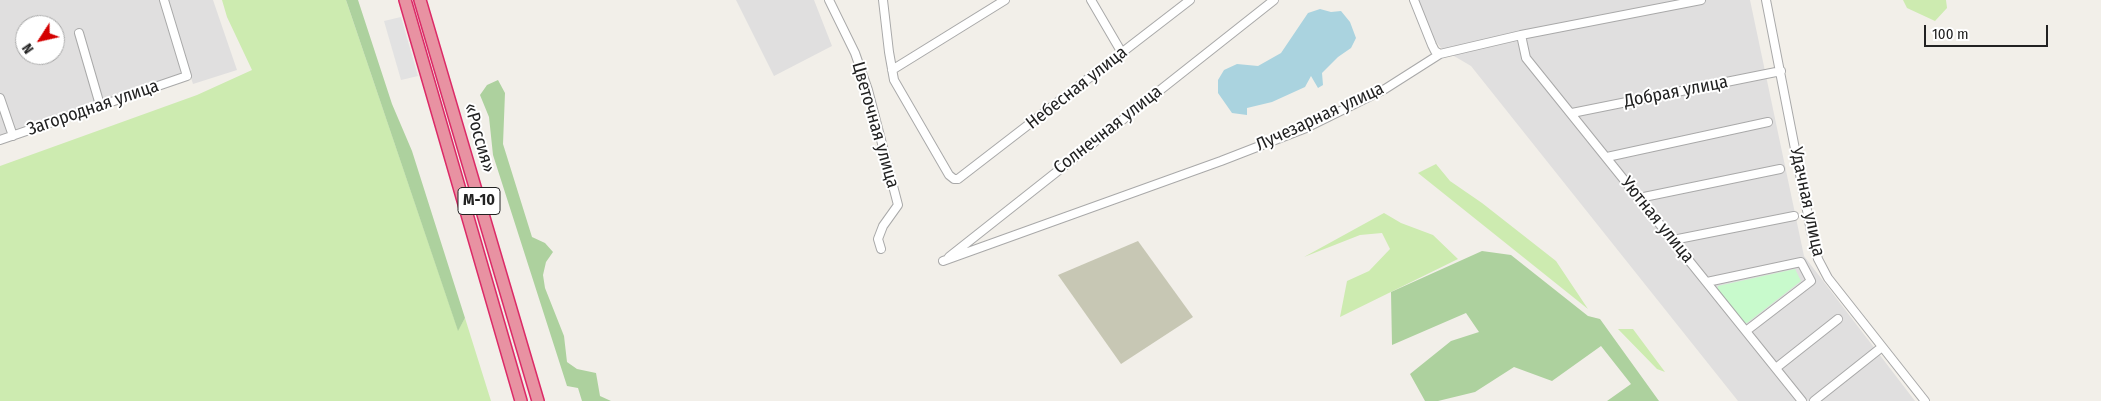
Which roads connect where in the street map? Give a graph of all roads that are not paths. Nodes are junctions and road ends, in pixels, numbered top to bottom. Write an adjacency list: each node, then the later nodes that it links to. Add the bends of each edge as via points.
1 (164, 0): 20 (street, Загородная улица, via 187,76)
2 (405, 0): 37 (highway, «Россия» / М-10)
3 (420, 0): 38 (highway, «Россия» / М-10)
4 (829, 0): 30 (street, Цветочная улица, via 855,53 868,90 898,205 883,226 878,239)
5 (883, 0): 17 (street)
6 (1005, 0): 17 (street)
7 (1092, 0): 15 (street)
8 (1190, 0): 15 (street, Небесная улица)
9 (1274, 0): 31 (street, Солнечная улица)
10 (1414, 0): 16 (street, via 1432,45)
11 (1701, 0): 14 (street, Лучезарная улица)
12 (1766, 0): 18 (street, Удачная улица)
13 (79, 33): 20 (street)
14 (1521, 35): 16 (street, Лучезарная улица); 21 (street, Уютная улица, via 1526,58)
15 (1122, 53): 17 (street, Небесная улица, via 964,176 954,179 894,80)
16 (1440, 54): 31 (street, Лучезарная улица, via 1385,89 1306,128)
17 (892, 70)
18 (1781, 72): 21 (street, Добрая улица); 35 (street, Удачная улица, via 1818,259 1828,278)
19 (0, 98): 23 (street)
20 (100, 105): 23 (street, Загородная улица)
21 (1572, 113): 25 (street, Уютная улица)
22 (1768, 122): 25 (street)
23 (13, 136): 24 (street, Загородная улица)
24 (0, 140)
25 (1607, 157): 27 (street, Уютная улица)
26 (1780, 169): 27 (street)
27 (1639, 198): 29 (street, Уютная улица)
28 (1794, 216): 29 (street)
29 (1673, 240): 32 (street, Уютная улица)
30 (881, 249)
31 (943, 261)
32 (1707, 282): 34 (street, Уютная улица); 34 (street, via 1801,262 1810,280)
33 (1838, 319): 36 (street)
34 (1746, 331): 36 (street, Уютная улица)
35 (1882, 347): 40 (street); 41 (street, Удачная улица)
36 (1776, 368): 39 (street, Уютная улица)
37 (521, 401)
38 (538, 401)
39 (1802, 401)
40 (1814, 401)
41 (1926, 401)

